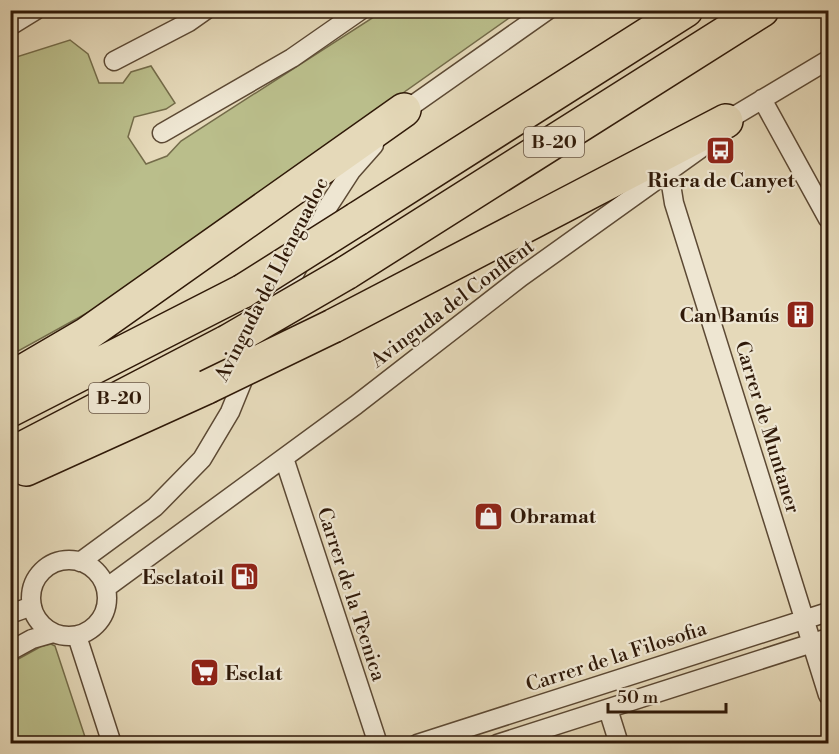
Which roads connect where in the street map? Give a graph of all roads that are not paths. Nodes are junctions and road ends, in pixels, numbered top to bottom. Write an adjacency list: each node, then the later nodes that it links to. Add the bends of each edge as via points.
1 (36, 10): 7 (street)
2 (206, 10): 9 (street)
3 (361, 10): 13 (street, via 292,58)
4 (548, 10): 11 (street, Avinguda del Llenguadoc)
5 (686, 10): 17 (highway, B-20, bridge, via 243,291)
6 (762, 11): 18 (highway, B-20, bridge, via 346,273 227,342)
7 (10, 26)
8 (828, 60): 10 (street, Avinguda del Conflent)
9 (114, 61)
10 (762, 99): 12 (street, Avinguda del Conflent); 15 (street)
11 (404, 110): 16 (highway, via 87,333); 21 (street, Avinguda del Llenguadoc, via 351,171 329,205 252,358 230,412 202,459 155,507)
12 (726, 121): 14 (street, Avinguda del Conflent, via 702,148); 20 (highway, bridge, via 333,326)
13 (162, 133)
14 (669, 172): 19 (street, Avinguda del Conflent, via 521,277); 26 (street, Carrer de Muntaner, via 675,203)
15 (828, 219)
16 (10, 379)
17 (10, 410)
18 (10, 455)
19 (284, 458): 22 (street, Avinguda del Conflent); 34 (street, Carrer de la Tècnica)
20 (10, 475)
21 (80, 562): 22 (street, via 99,575); 23 (street, via 60,561 43,571 32,589)
22 (106, 588): 28 (street, via 102,617 92,629)
23 (32, 606): 25 (street); 27 (street, via 36,618)
24 (828, 612): 26 (street, Carrer de la Filosofia)
25 (10, 614)
26 (804, 620): 29 (street, Carrer de Muntaner); 35 (street, Carrer de la Filosofia)
27 (53, 633): 28 (street); 30 (street)
28 (77, 636): 33 (street)
29 (820, 640): 31 (street, Carrer de Muntaner); 32 (street)
30 (10, 651)
31 (828, 695)
32 (608, 709): 36 (street); 37 (street)
33 (112, 744)
34 (378, 744)
35 (417, 744)
36 (497, 744)
37 (619, 744)

